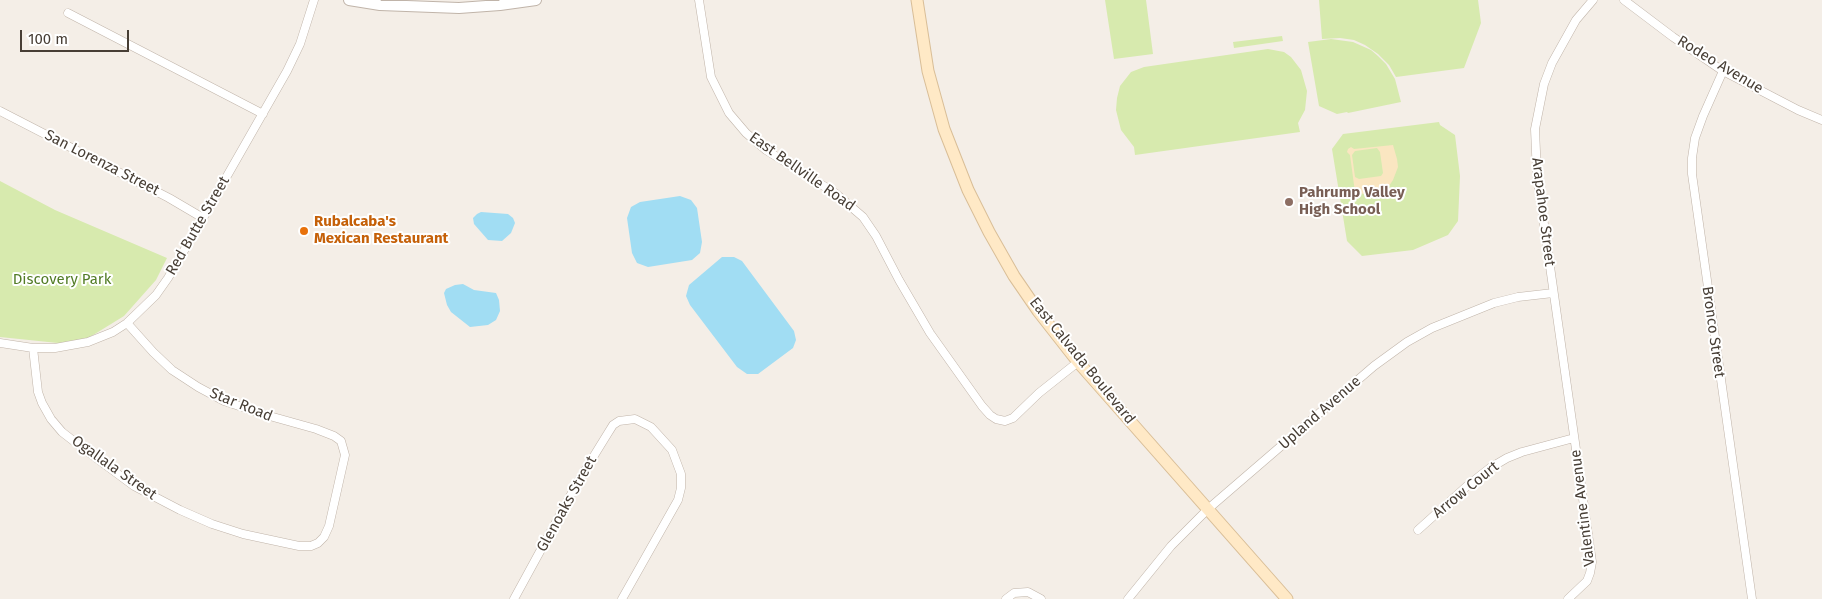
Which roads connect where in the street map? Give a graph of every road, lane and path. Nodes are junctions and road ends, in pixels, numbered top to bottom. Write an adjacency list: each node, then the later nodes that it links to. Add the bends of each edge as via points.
1 (314, 0): 11 (street, Red Butte Street, via 300,44)
2 (349, 0): 3 (street, via 380,5 459,8)
3 (536, 0)
4 (699, 0): 18 (street, East Bellville Road, via 711,77 729,113 766,150 835,193 863,216 930,333 990,415 1005,421 1013,418)
5 (917, 0): 18 (main road, East Calvada Boulevard, via 935,101 968,190 1014,276)
6 (1593, 0): 14 (street, Arapahoe Street, via 1568,33 1552,62 1535,129 1537,175)
7 (1624, 0): 9 (street, Rodeo Avenue)
8 (68, 13): 11 (street)
9 (1723, 70): 12 (street, Rodeo Avenue); 30 (street, Bronco Street, via 1695,138 1692,174)
10 (0, 111): 13 (street, San Lorenza Street)
11 (264, 114): 13 (street, Red Butte Street)
12 (1822, 120)
13 (203, 218): 15 (street, Red Butte Street, via 156,295)
14 (1554, 293): 19 (street, Arapahoe Street); 20 (street, Upland Avenue, via 1494,303 1440,324 1407,342 1374,366)
15 (128, 323): 17 (street, Red Butte Street, via 88,342 61,348); 22 (street, Star Road, via 172,370 198,387 224,400 341,441 345,456 329,526 324,537)
16 (0, 343): 17 (street, Red Butte Street)
17 (33, 348): 22 (street, Ogallala Street, via 38,392 51,419 62,432 134,486 212,524 283,544)
18 (1078, 362): 20 (main road, East Calvada Boulevard)
19 (1574, 438): 21 (street, Arrow Court, via 1522,452 1496,465); 29 (street, Valentine Avenue, via 1592,562 1587,580)
20 (1208, 509): 27 (street, Upland Avenue, via 1171,546); 28 (main road, East Calvada Boulevard)
21 (1418, 530)
22 (311, 546)
23 (514, 599): 24 (street, Glenoaks Street, via 613,425 628,419 640,420 651,427 667,444 677,461 681,488 678,500)
24 (622, 599)
25 (1006, 599): 26 (street, via 1014,593 1028,592)
26 (1041, 599)
27 (1128, 599)
28 (1287, 599)
29 (1568, 599)
30 (1752, 599)

